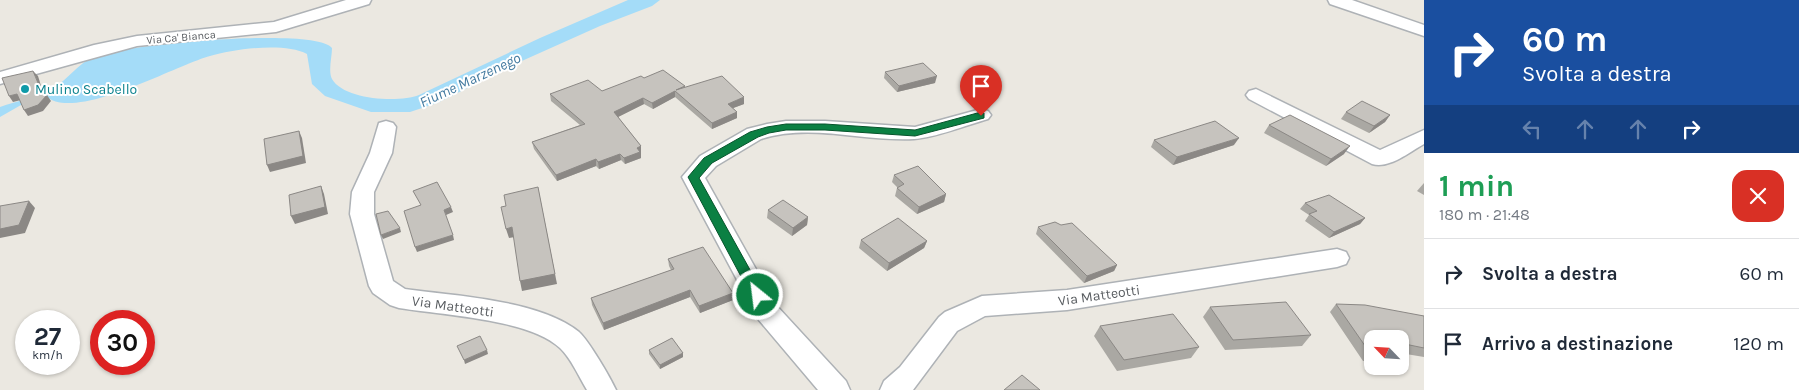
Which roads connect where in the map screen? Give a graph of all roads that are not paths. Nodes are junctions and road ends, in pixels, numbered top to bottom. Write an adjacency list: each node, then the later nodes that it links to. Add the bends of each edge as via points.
1 (363, 0): 4 (street, Via Ca' Bianca, via 276,27 137,41)
2 (1336, 0): 3 (street)
3 (1424, 31)
4 (0, 78)
5 (1256, 95): 8 (street, via 1380,158)
6 (981, 116): 11 (street, via 915,133 825,127 767,130 754,134 708,161 693,177 767,312)
7 (386, 127): 10 (street, Via Matteotti, via 382,152 363,192 362,214 382,286 399,298 518,316 554,329 571,340)
8 (1424, 136)
9 (1337, 258): 12 (street, Via Matteotti, via 1066,300 982,306 954,318 910,375)
10 (602, 390)
11 (836, 390)
12 (894, 390)

